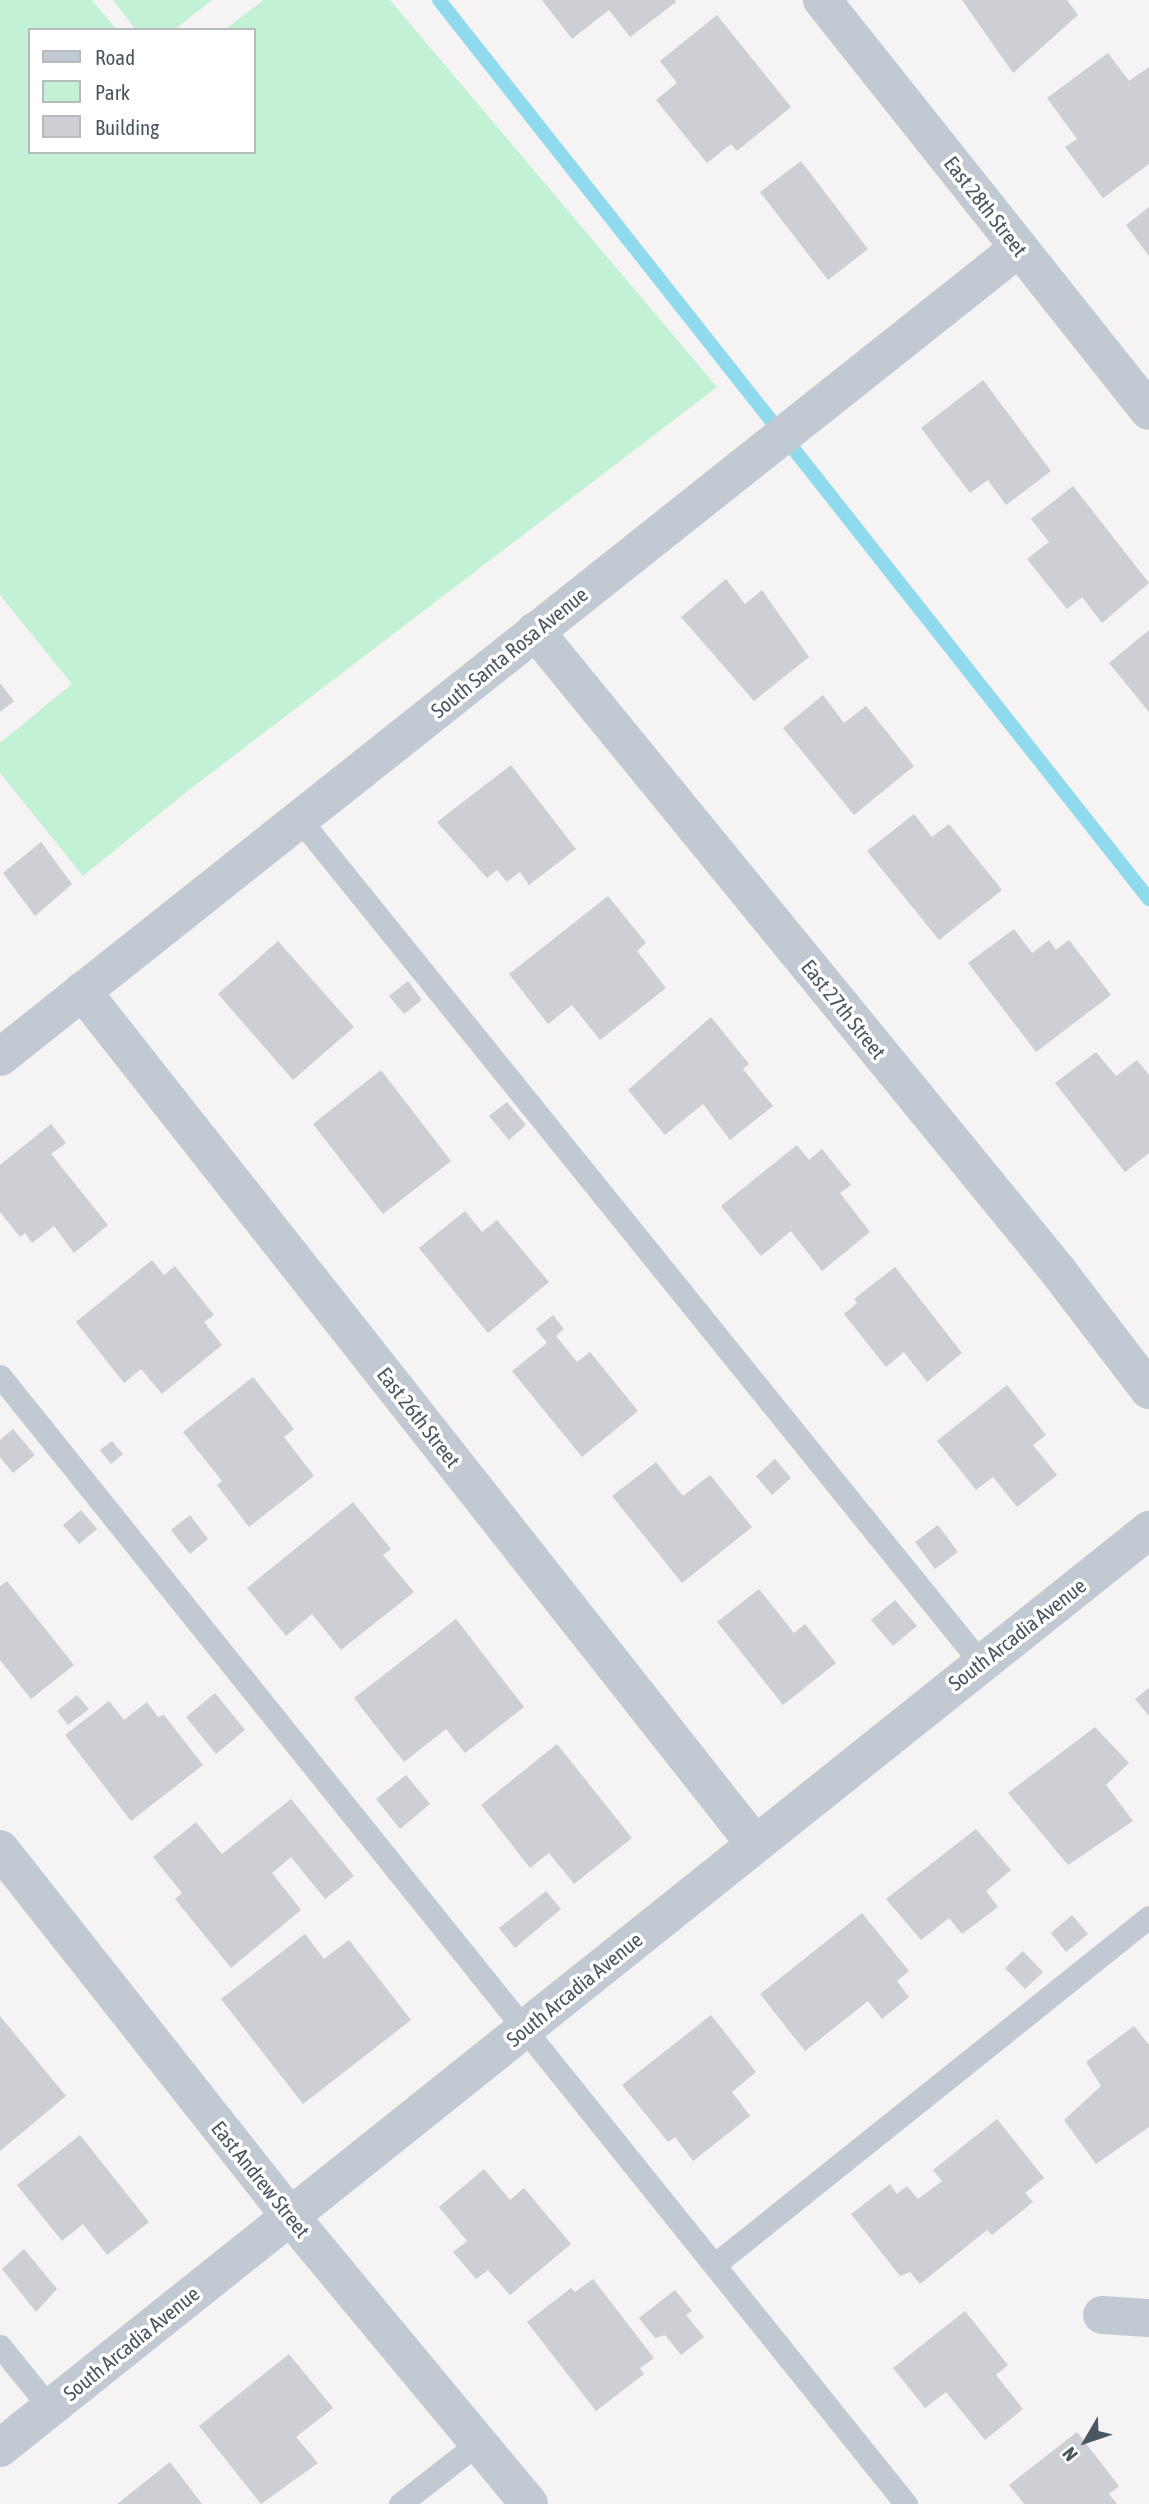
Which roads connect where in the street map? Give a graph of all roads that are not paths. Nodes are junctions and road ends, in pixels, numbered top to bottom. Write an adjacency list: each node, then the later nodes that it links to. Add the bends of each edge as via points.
1 (822, 0): 2 (street, East 28th Street)
2 (1019, 248): 3 (street, East 28th Street); 4 (street, South Santa Rosa Avenue)
3 (1149, 411)
4 (535, 631): 5 (street, South Santa Rosa Avenue); 9 (street, East 27th Street, via 1058,1271)
5 (301, 821): 6 (street, South Santa Rosa Avenue); 11 (lane)
6 (82, 991): 7 (street, South Santa Rosa Avenue); 12 (street, East 26th Street)
7 (0, 1057)
8 (0, 1376): 15 (lane)
9 (1149, 1390)
10 (1149, 1530): 11 (street, South Arcadia Avenue)
11 (981, 1663): 12 (street, South Arcadia Avenue)
12 (755, 1844): 15 (street, South Arcadia Avenue)
13 (0, 1849): 16 (street, East Andrew Street)
14 (1149, 1917): 17 (lane)
15 (525, 2029): 16 (street, South Arcadia Avenue); 17 (lane)
16 (290, 2216): 21 (street, South Arcadia Avenue); 22 (street, East Andrew Street)
17 (714, 2265): 26 (lane)
18 (1102, 2315): 19 (street)
19 (1149, 2318)
20 (0, 2346): 21 (lane)
21 (50, 2408): 23 (street, South Arcadia Avenue)
22 (478, 2443): 24 (lane); 25 (street, East Andrew Street)
23 (0, 2448)
24 (400, 2504)
25 (529, 2504)
26 (906, 2504)

